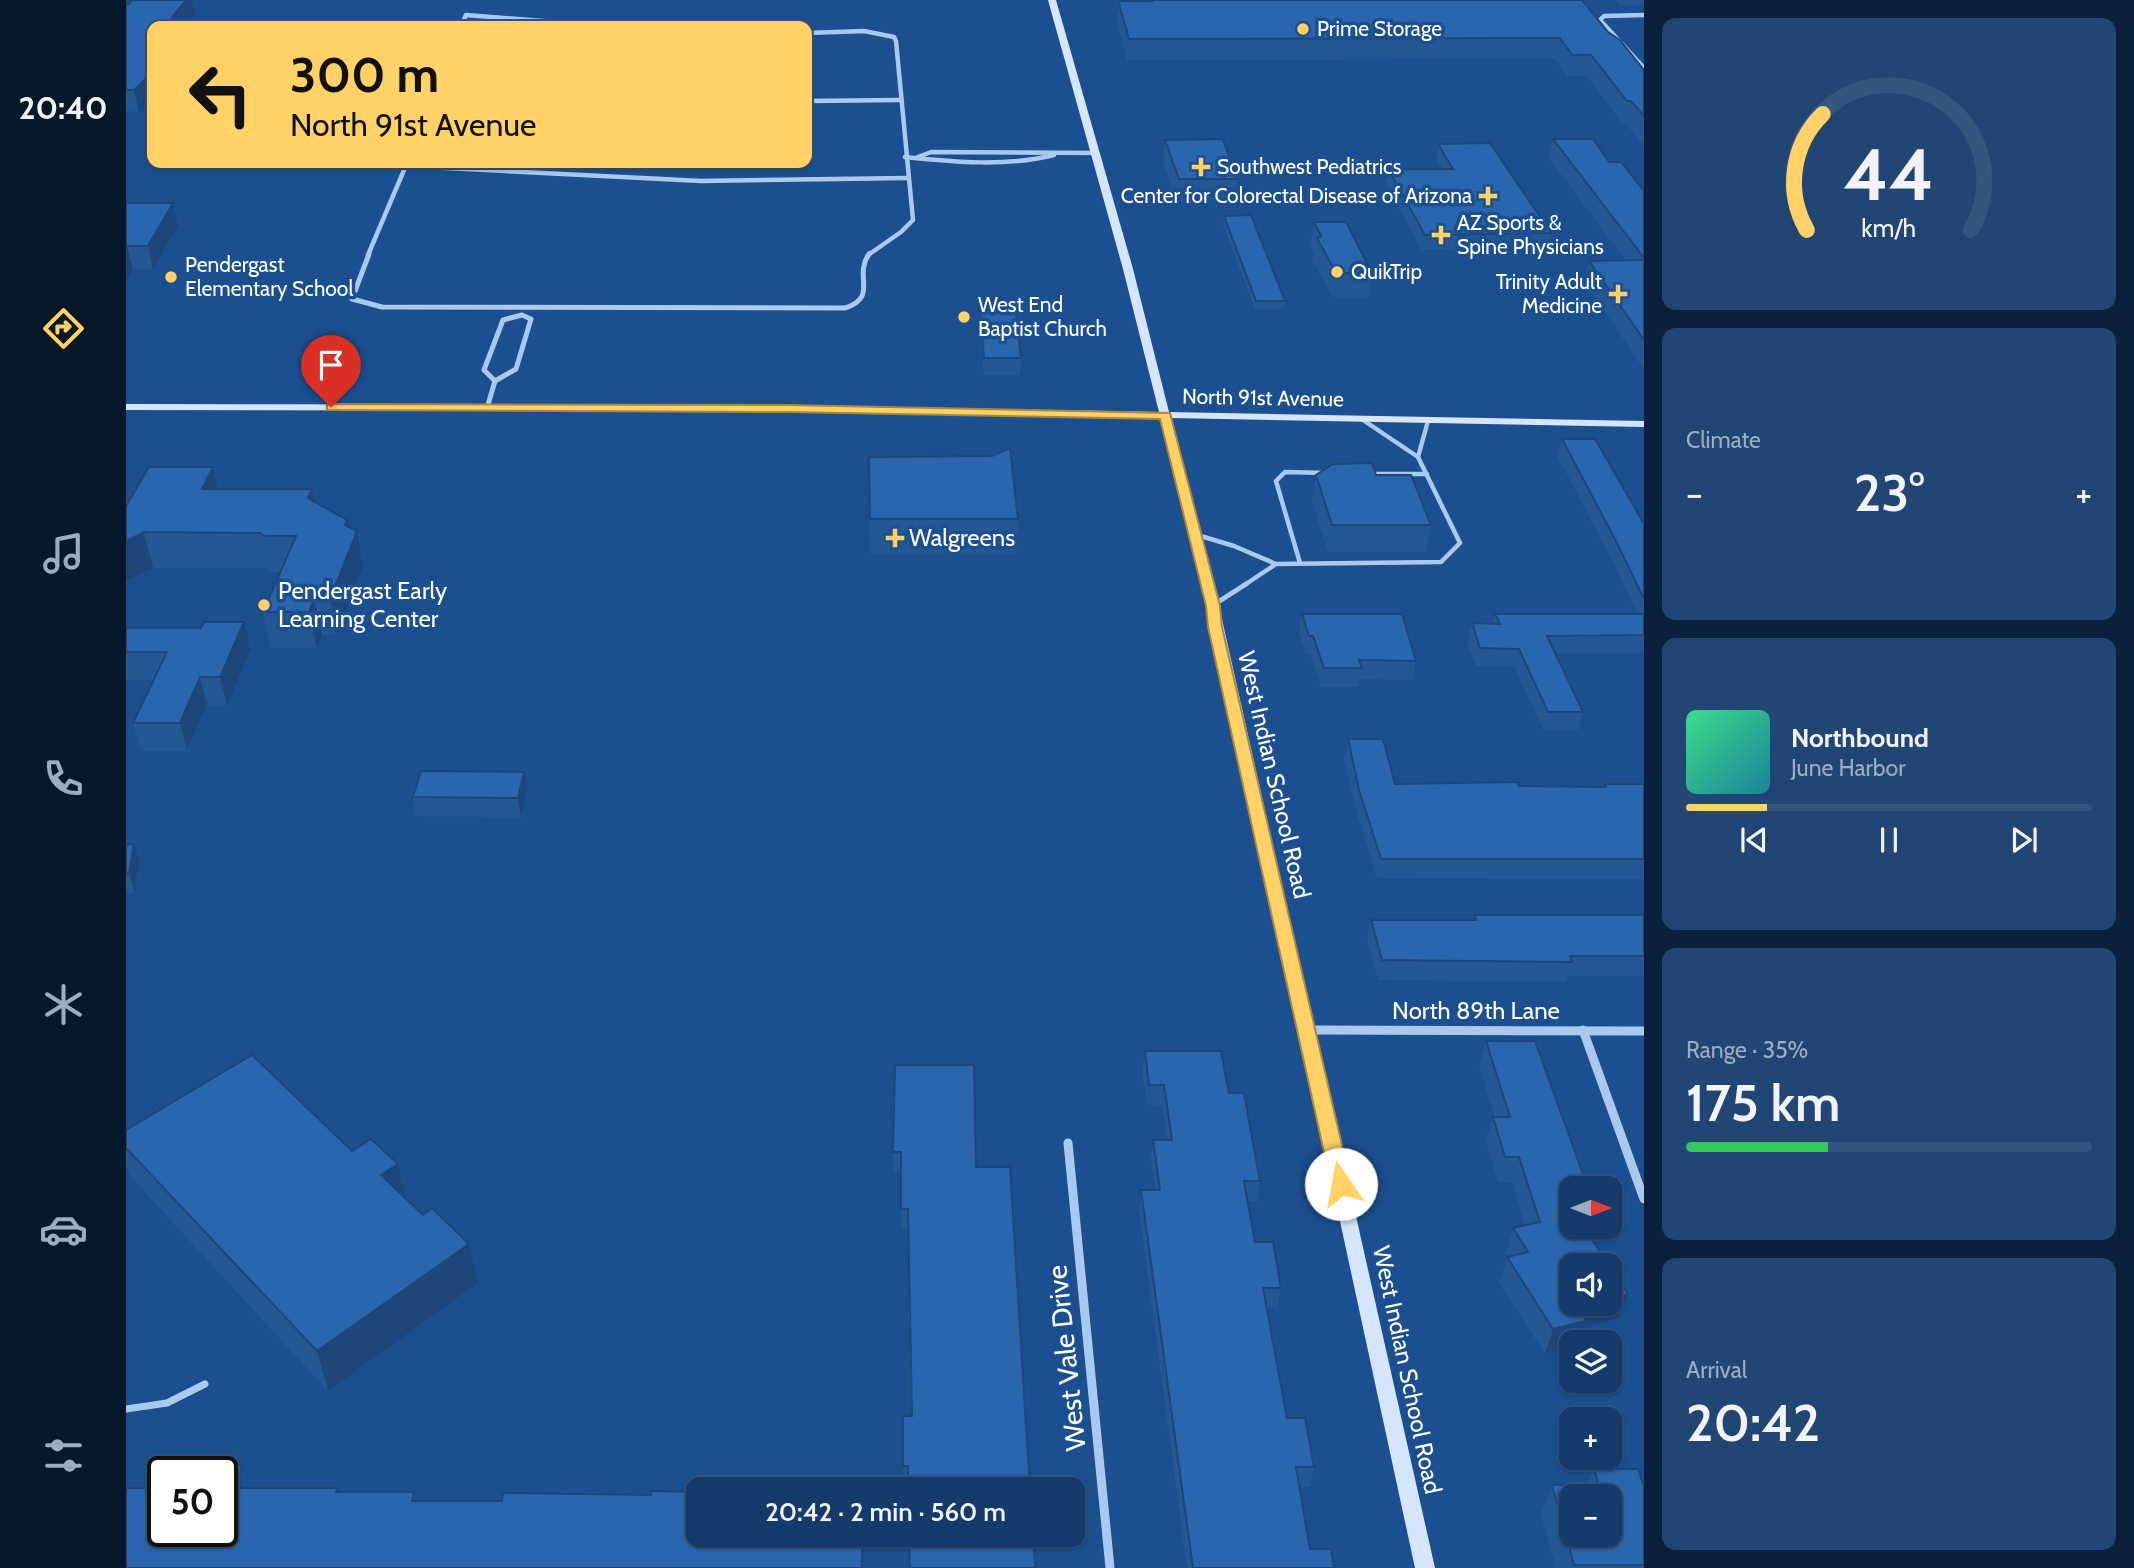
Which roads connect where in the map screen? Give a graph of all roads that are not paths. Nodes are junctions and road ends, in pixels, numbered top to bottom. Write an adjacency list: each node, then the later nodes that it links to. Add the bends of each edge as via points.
1 (1052, 0): 11 (main road, West Indian School Road)
2 (1644, 15): 6 (street, via 1604,16 1600,20)
3 (463, 21): 4 (street, via 466,15)
4 (542, 21)
5 (812, 33): 7 (street, via 876,32 894,37)
6 (1644, 68)
7 (900, 100): 8 (street); 12 (street)
8 (812, 101)
9 (986, 151): 10 (street); 13 (street, via 932,152); 14 (street)
10 (1062, 153): 11 (street); 14 (street, via 1034,160)
11 (1097, 153): 23 (main road, West Indian School Road)
12 (905, 157): 13 (street); 17 (street)
13 (918, 157): 14 (street)
14 (989, 160)
15 (404, 168): 18 (street, via 352,299 382,307)
16 (486, 168): 17 (street, via 675,180)
17 (907, 178): 18 (street, via 913,220 906,231 869,252 863,264 864,295 857,304 845,308)
18 (526, 306): 19 (street)
19 (522, 315): 20 (street, via 531,320 516,369); 20 (street, via 503,320 484,370)
20 (495, 381): 22 (street)
21 (126, 407): 22 (main road, North 91st Avenue)
22 (486, 408): 23 (main road, North 91st Avenue)
23 (1165, 415): 24 (main road, North 91st Avenue); 31 (main road, West Indian School Road)
24 (1363, 419): 25 (main road, North 91st Avenue); 27 (lane)
25 (1428, 421): 26 (main road, North 91st Avenue); 27 (lane)
26 (1644, 424)
27 (1418, 457): 30 (lane)
28 (1337, 473): 32 (lane, via 1285,472 1276,481)
29 (1362, 474): 30 (lane)
30 (1427, 474): 32 (lane, via 1460,543 1441,562)
31 (1193, 533): 33 (lane); 34 (main road, West Indian School Road)
32 (1300, 563): 33 (lane)
33 (1276, 564): 34 (lane)
34 (1213, 606): 35 (main road, West Indian School Road)
35 (1307, 1030): 36 (street, North 89th Lane); 43 (main road, West Indian School Road)
36 (1583, 1030): 37 (street, North 89th Lane); 39 (street)
37 (1644, 1031)
38 (1069, 1143): 42 (street, West Vale Drive)
39 (1644, 1199)
40 (205, 1384): 41 (lane, via 172,1403)
41 (126, 1409)
42 (1110, 1568)
43 (1425, 1568)

